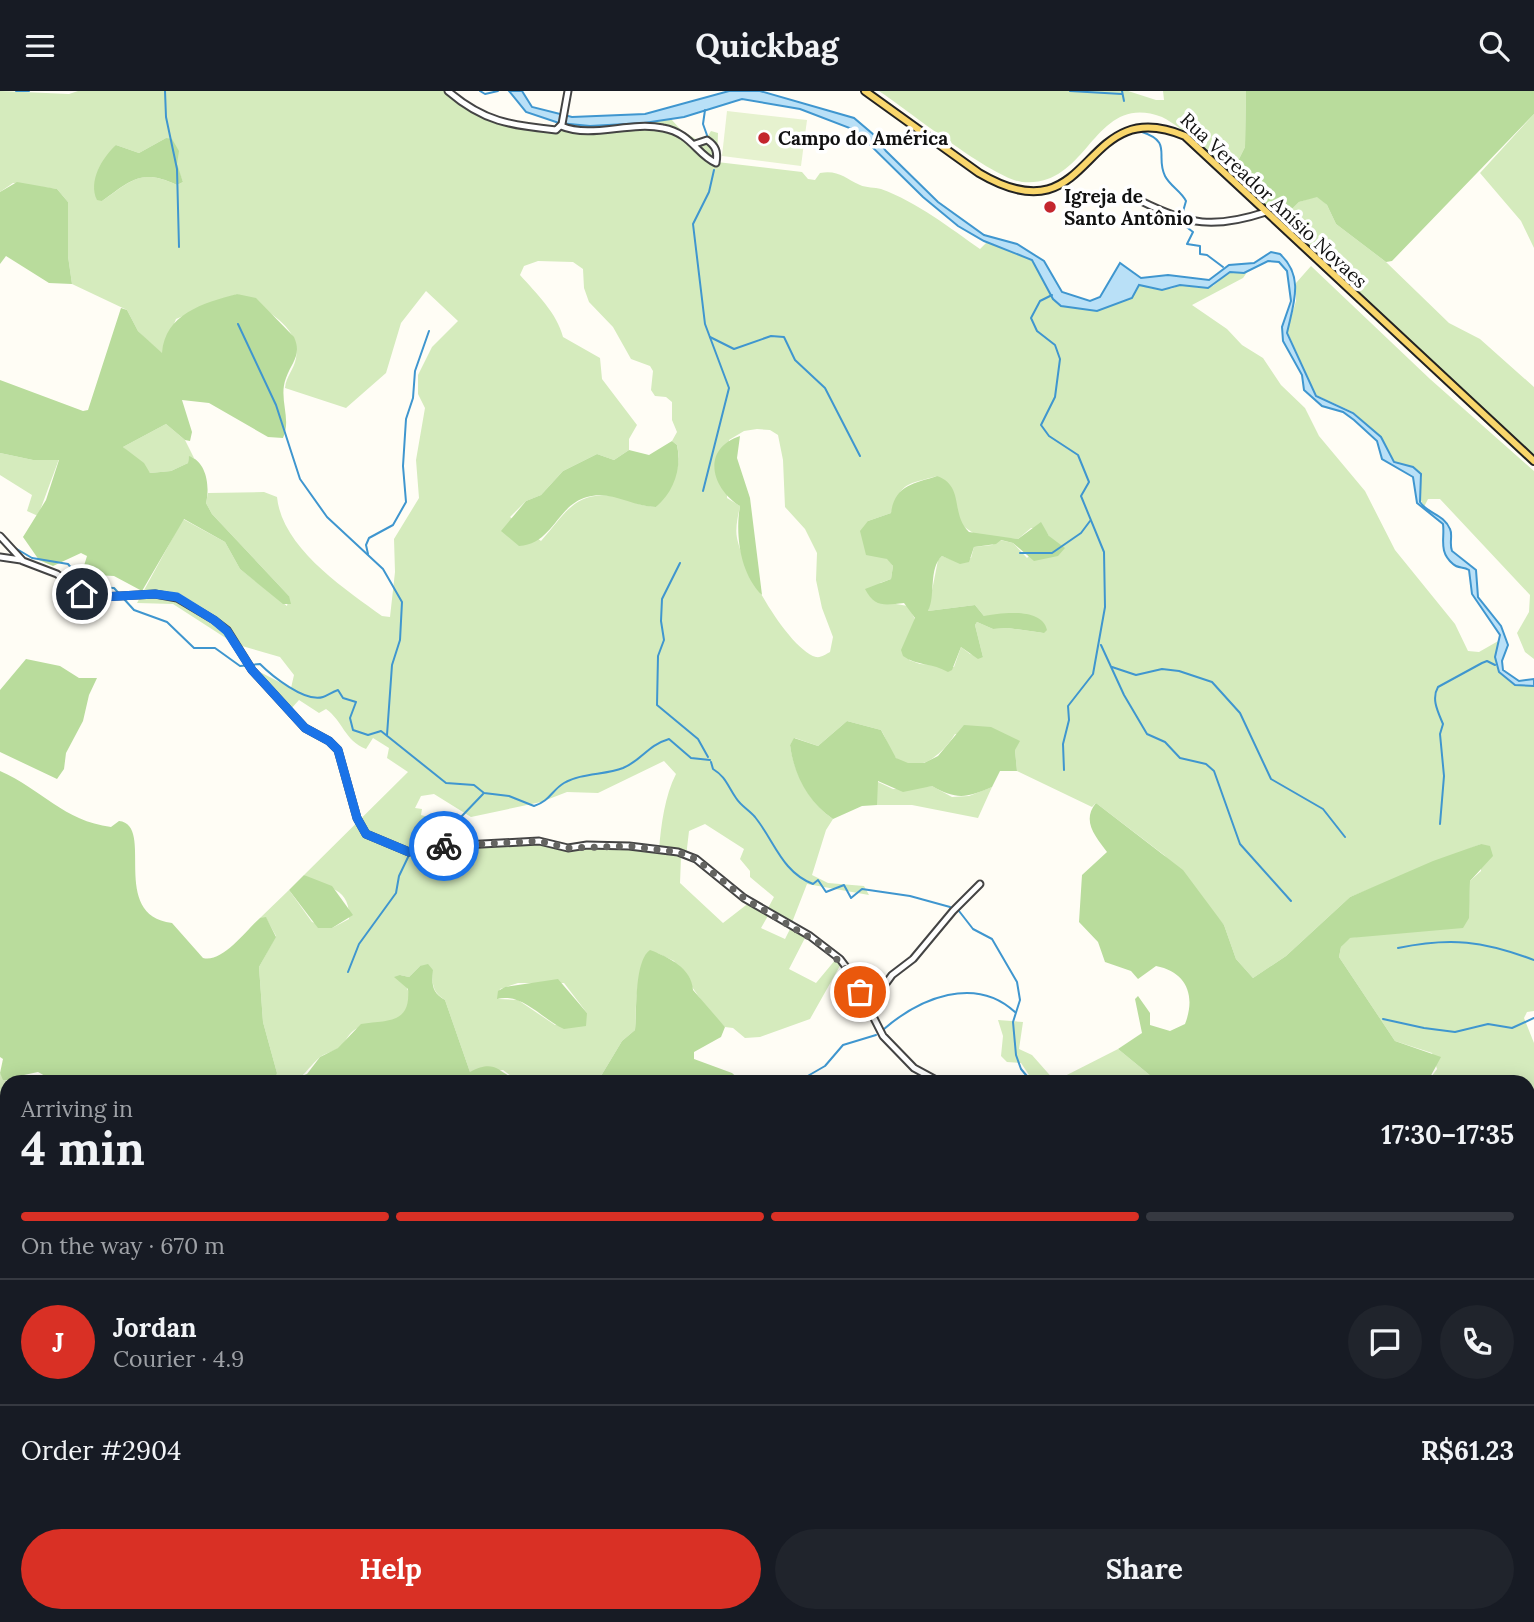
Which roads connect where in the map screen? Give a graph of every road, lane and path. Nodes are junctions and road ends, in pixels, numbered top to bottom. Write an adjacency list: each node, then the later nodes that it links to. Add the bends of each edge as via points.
1 (448, 91): 5 (street, via 488,119 539,128)
2 (568, 91): 5 (street)
3 (865, 91): 7 (main road, via 998,184 1017,190 1038,188 1056,180)
4 (1168, 123): 9 (main road, Rua Vereador Anísio Novaes)
5 (561, 125): 6 (street, via 593,131 662,127)
6 (695, 144): 6 (street, via 712,162 716,163 714,145 706,140)
7 (1078, 159)
8 (1141, 201): 9 (street, via 1180,219 1216,225)
9 (1266, 212): 10 (main road, Rua Vereador Anísio Novaes)
10 (1534, 461)
11 (0, 536): 13 (street)
12 (0, 557): 13 (street)
13 (23, 561): 15 (street, via 57,574 82,594 177,597 214,620 305,728 338,750 366,834 409,852 426,847 539,841 568,848 629,846 678,852 696,859 744,898 824,946 852,975)
14 (980, 884): 15 (street, via 913,959 892,975)
15 (868, 1008): 16 (street, via 883,1036)
16 (926, 1075)

